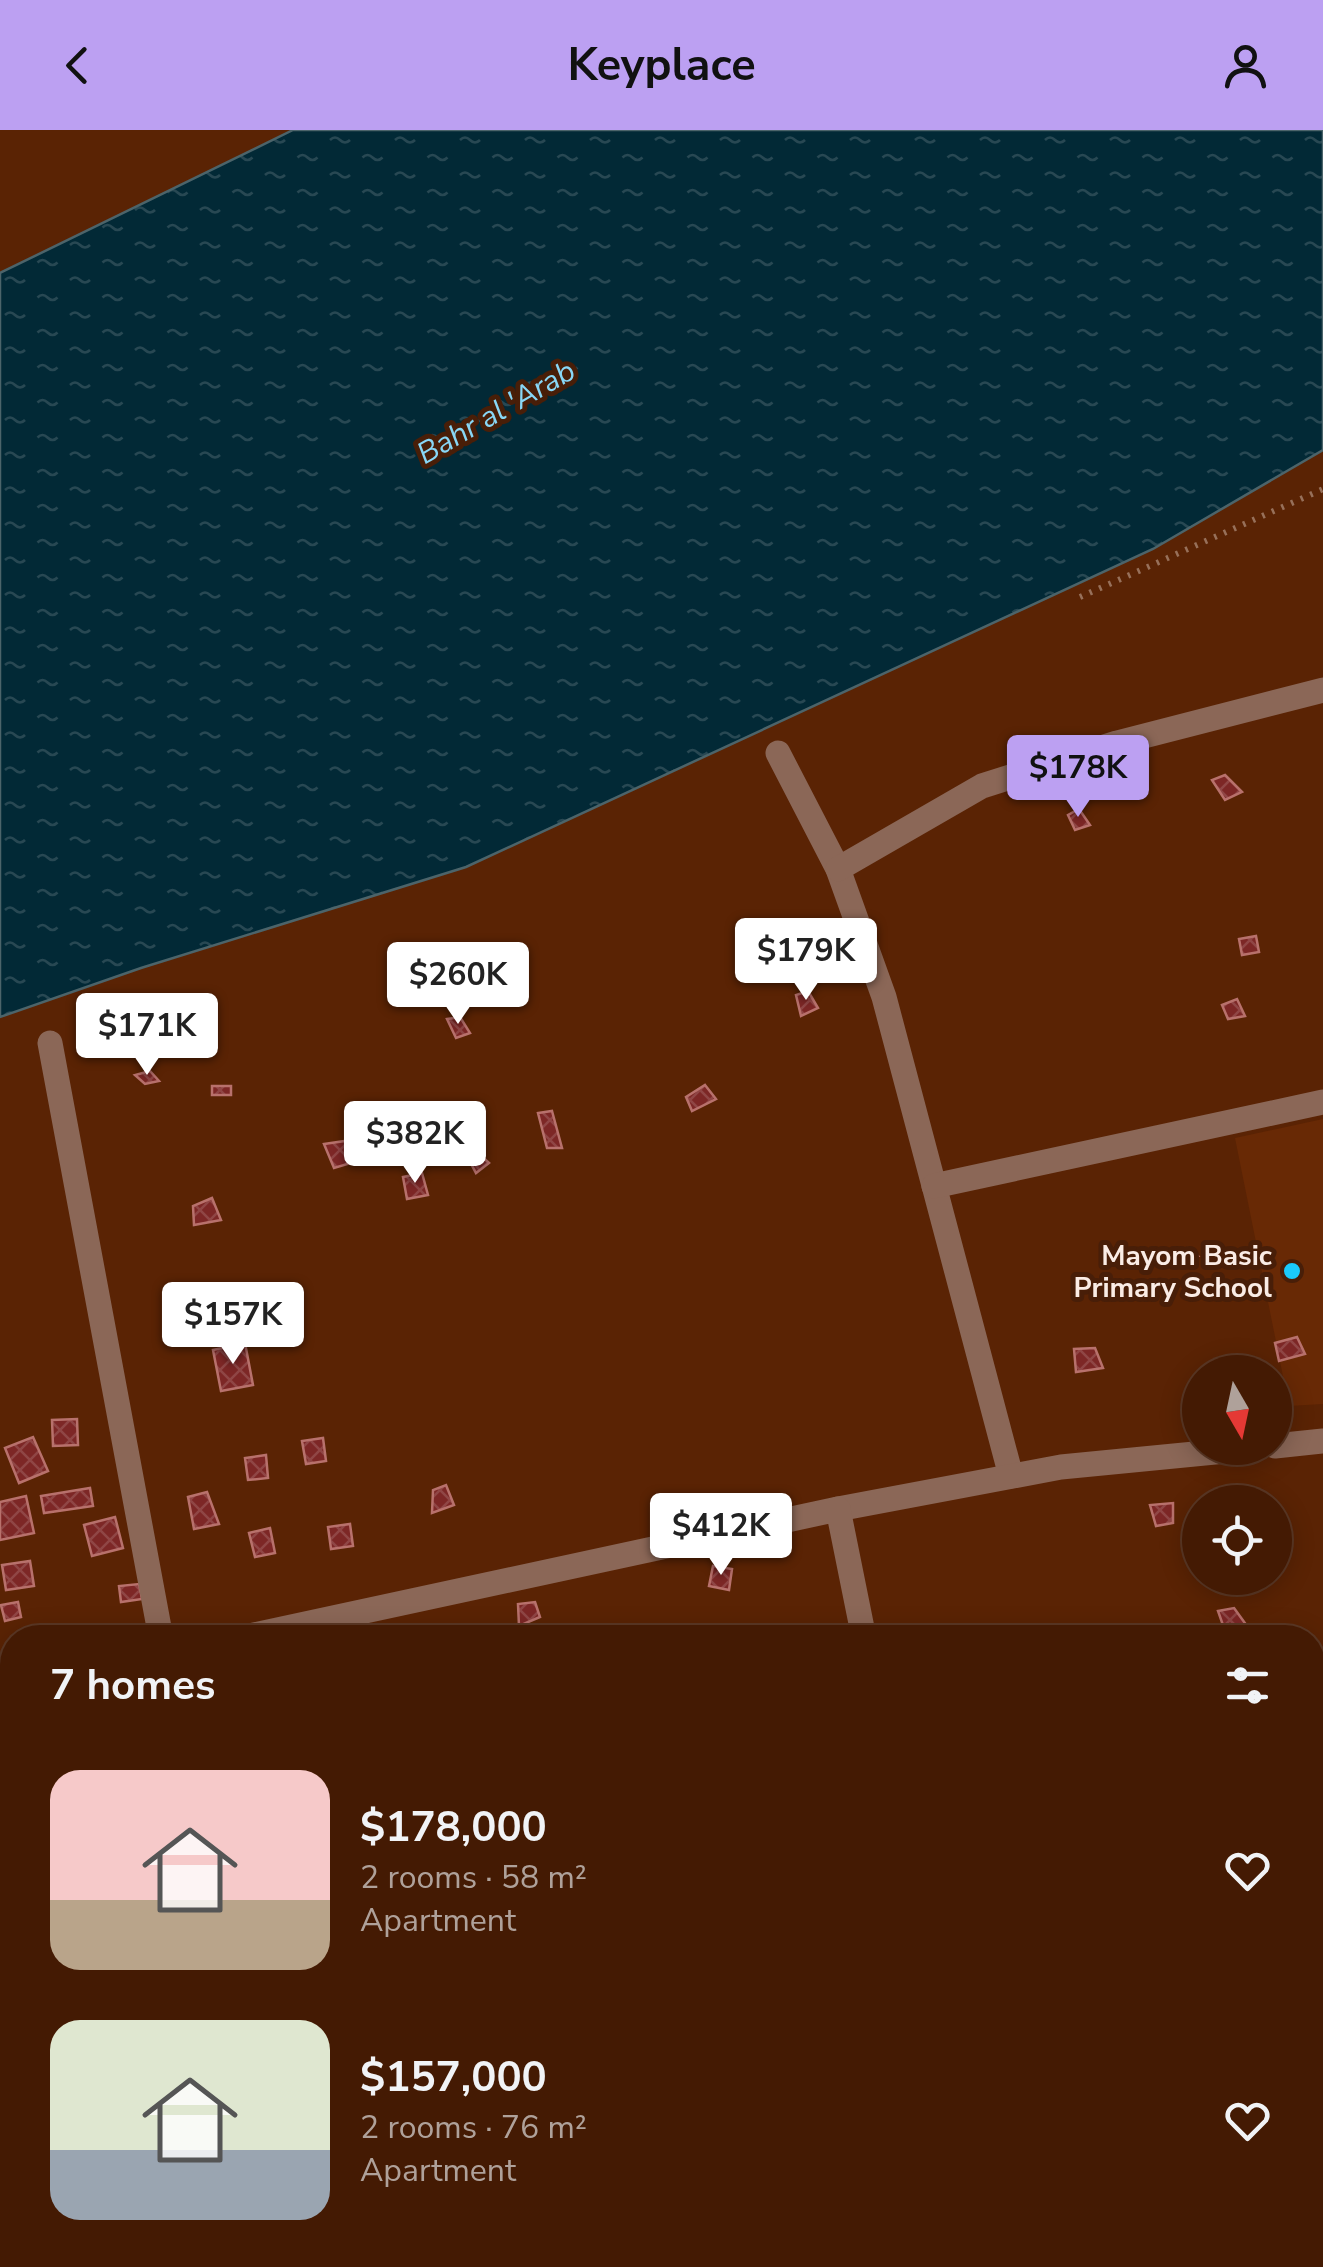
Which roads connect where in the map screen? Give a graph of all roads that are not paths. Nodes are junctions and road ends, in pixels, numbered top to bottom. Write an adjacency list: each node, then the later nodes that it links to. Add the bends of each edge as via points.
1 (1323, 690): 3 (street, via 1116,743 982,786)
2 (778, 753): 3 (street)
3 (838, 869): 6 (street, via 884,998)
4 (50, 1043): 12 (street)
5 (1323, 1102): 6 (street)
6 (934, 1186): 10 (street)
7 (1323, 1441): 8 (street)
8 (1292, 1444)
9 (1182, 1455): 10 (street)
10 (1011, 1476): 11 (street)
11 (838, 1509): 13 (street); 14 (street)
12 (159, 1625)
13 (300, 1625)
14 (861, 1625)

